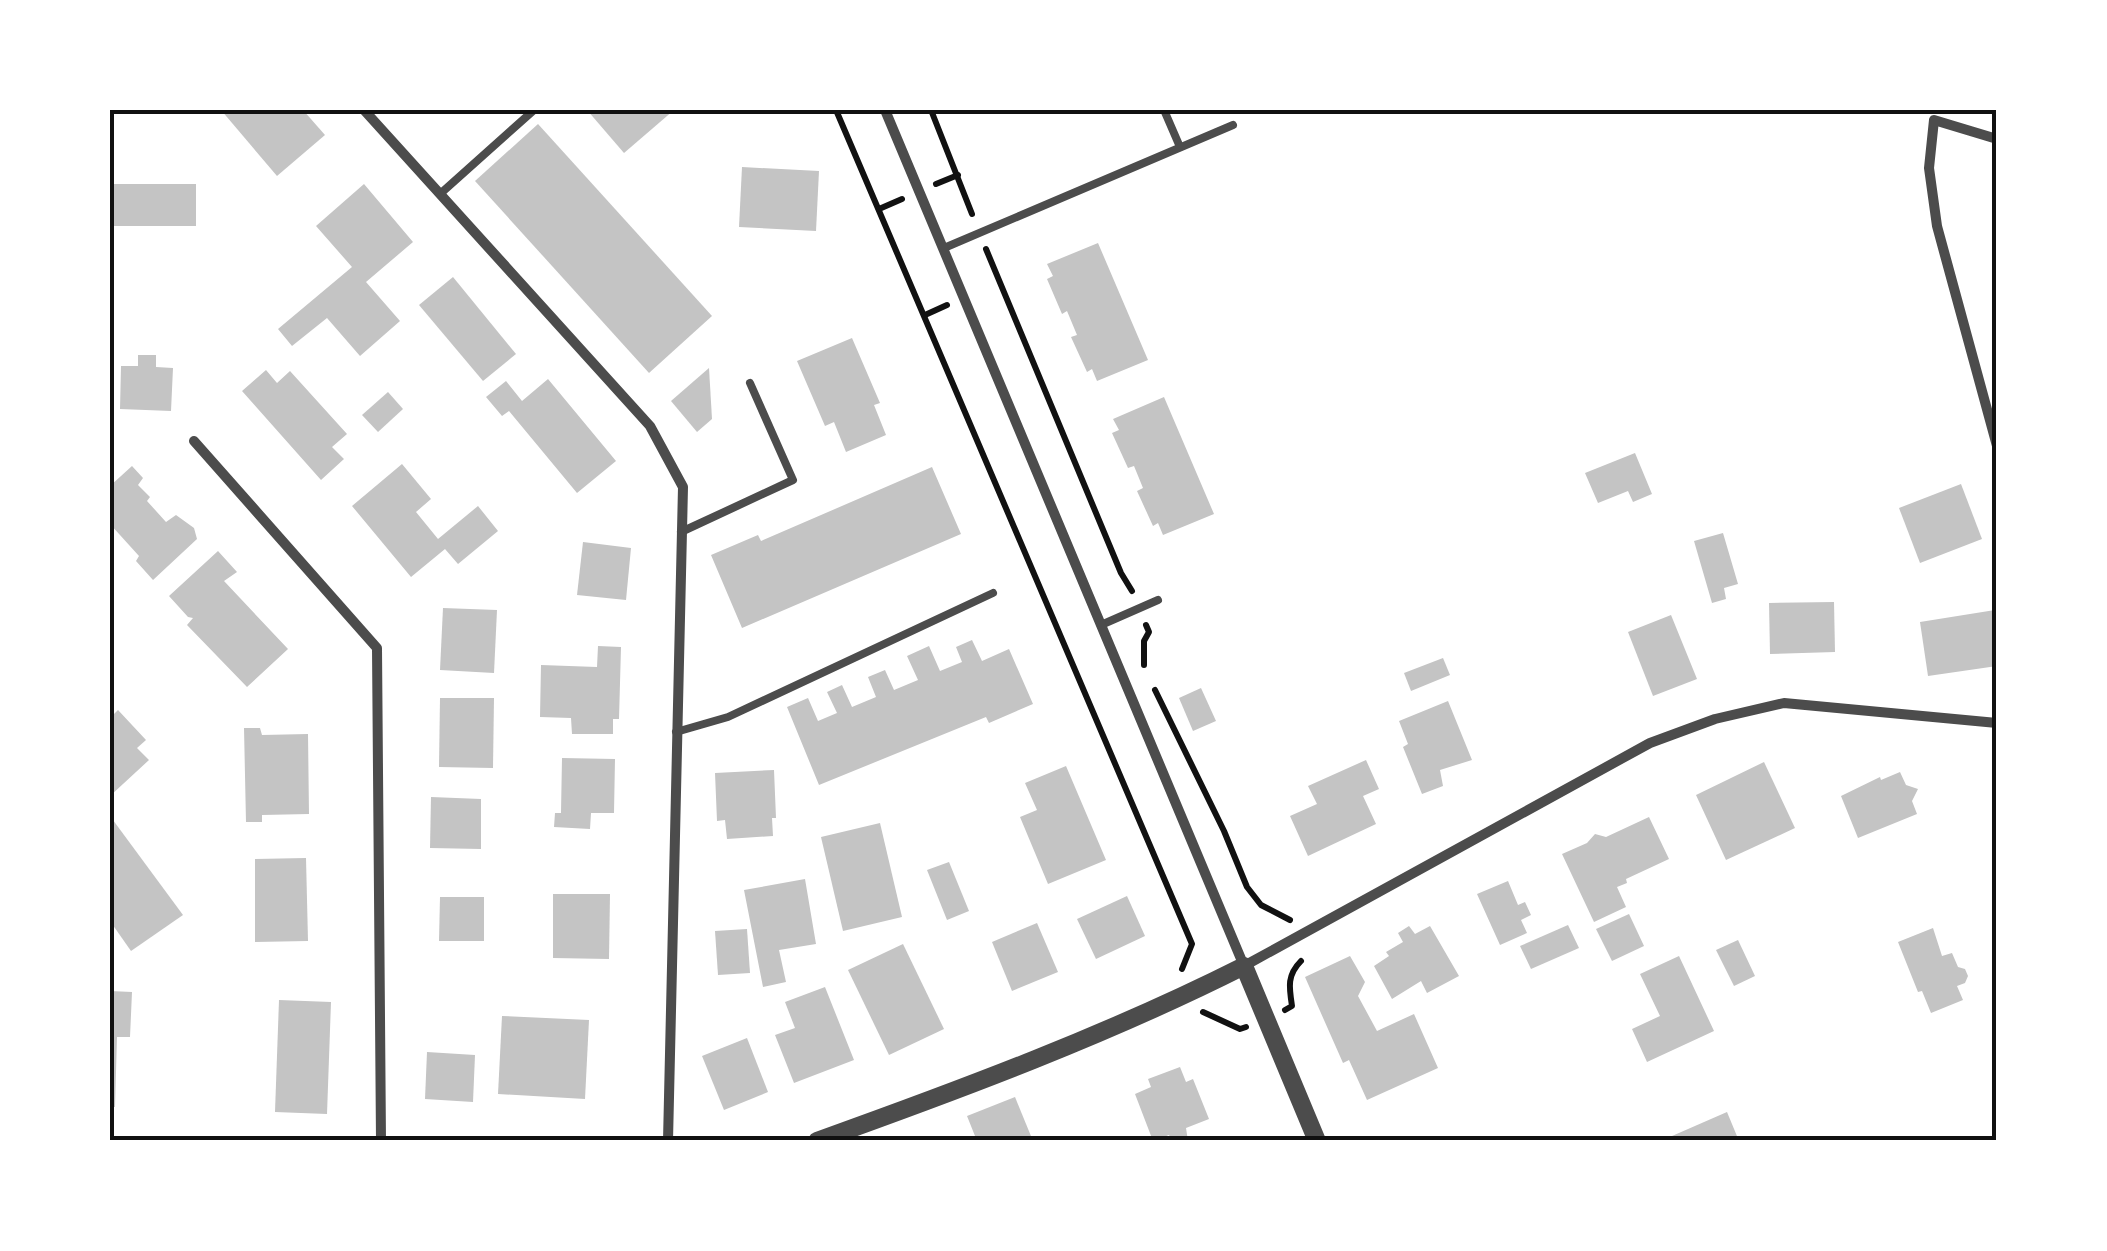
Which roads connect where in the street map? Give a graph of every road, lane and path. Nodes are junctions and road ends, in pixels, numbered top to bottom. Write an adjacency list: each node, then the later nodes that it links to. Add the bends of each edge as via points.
1 (364, 110): 10 (street)
2 (534, 110): 10 (lane)
3 (836, 110): 24 (path, via 1192,944 1178,980 1159,988)
4 (886, 110): 12 (street)
5 (931, 110): 11 (path)
6 (1164, 110): 9 (lane)
7 (1234, 124): 9 (lane)
8 (1997, 138): 15 (street, via 1934,120 1929,168 1937,226)
9 (1180, 147): 11 (lane)
10 (440, 194): 16 (street, via 650,426 683,487)
11 (979, 233): 12 (lane)
12 (944, 248): 19 (street)
13 (750, 383): 16 (lane, via 794,480)
14 (194, 441): 27 (street, via 377,648)
15 (1997, 446)
16 (681, 532): 21 (street)
17 (993, 593): 21 (lane, via 728,717)
18 (1158, 600): 19 (lane)
19 (1101, 625): 23 (street)
20 (1997, 723): 23 (street, via 1784,703 1714,718 1650,743)
21 (676, 732): 28 (street)
22 (1306, 956): 25 (path, via 1292,970 1292,1006)
23 (1244, 966): 24 (street); 25 (street)
24 (1166, 1006): 29 (street)
25 (1268, 1019): 26 (path); 30 (street)
26 (1240, 1029)
27 (381, 1141)
28 (668, 1141)
29 (817, 1141)
30 (1317, 1141)

